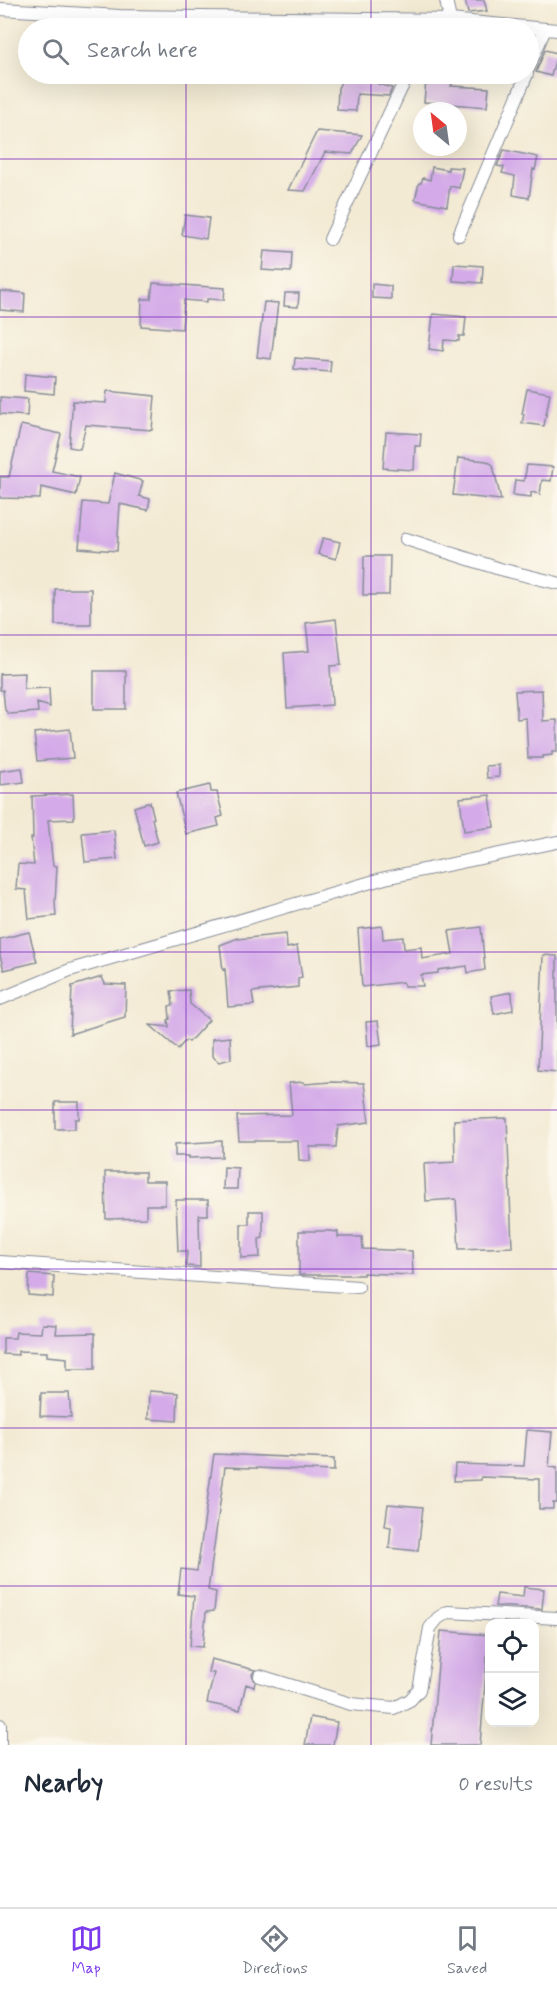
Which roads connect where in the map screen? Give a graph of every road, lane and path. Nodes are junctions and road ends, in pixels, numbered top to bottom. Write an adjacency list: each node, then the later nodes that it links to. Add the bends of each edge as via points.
1 (446, 0): 4 (street)
2 (0, 9): 3 (street)
3 (198, 18)
4 (450, 18)
5 (551, 29): 6 (street)
6 (539, 50)
7 (403, 84): 10 (street)
8 (523, 84): 9 (street)
9 (459, 235)
10 (330, 239)
11 (406, 539): 12 (street)
12 (557, 583)
13 (557, 842): 14 (street, via 374,882 70,970)
14 (0, 999)
15 (0, 1262): 16 (street)
16 (358, 1287)
17 (557, 1618): 18 (street, via 448,1612 430,1628 419,1690 394,1708 351,1704)
18 (260, 1676)
19 (0, 1725): 20 (street)
20 (0, 1745)

